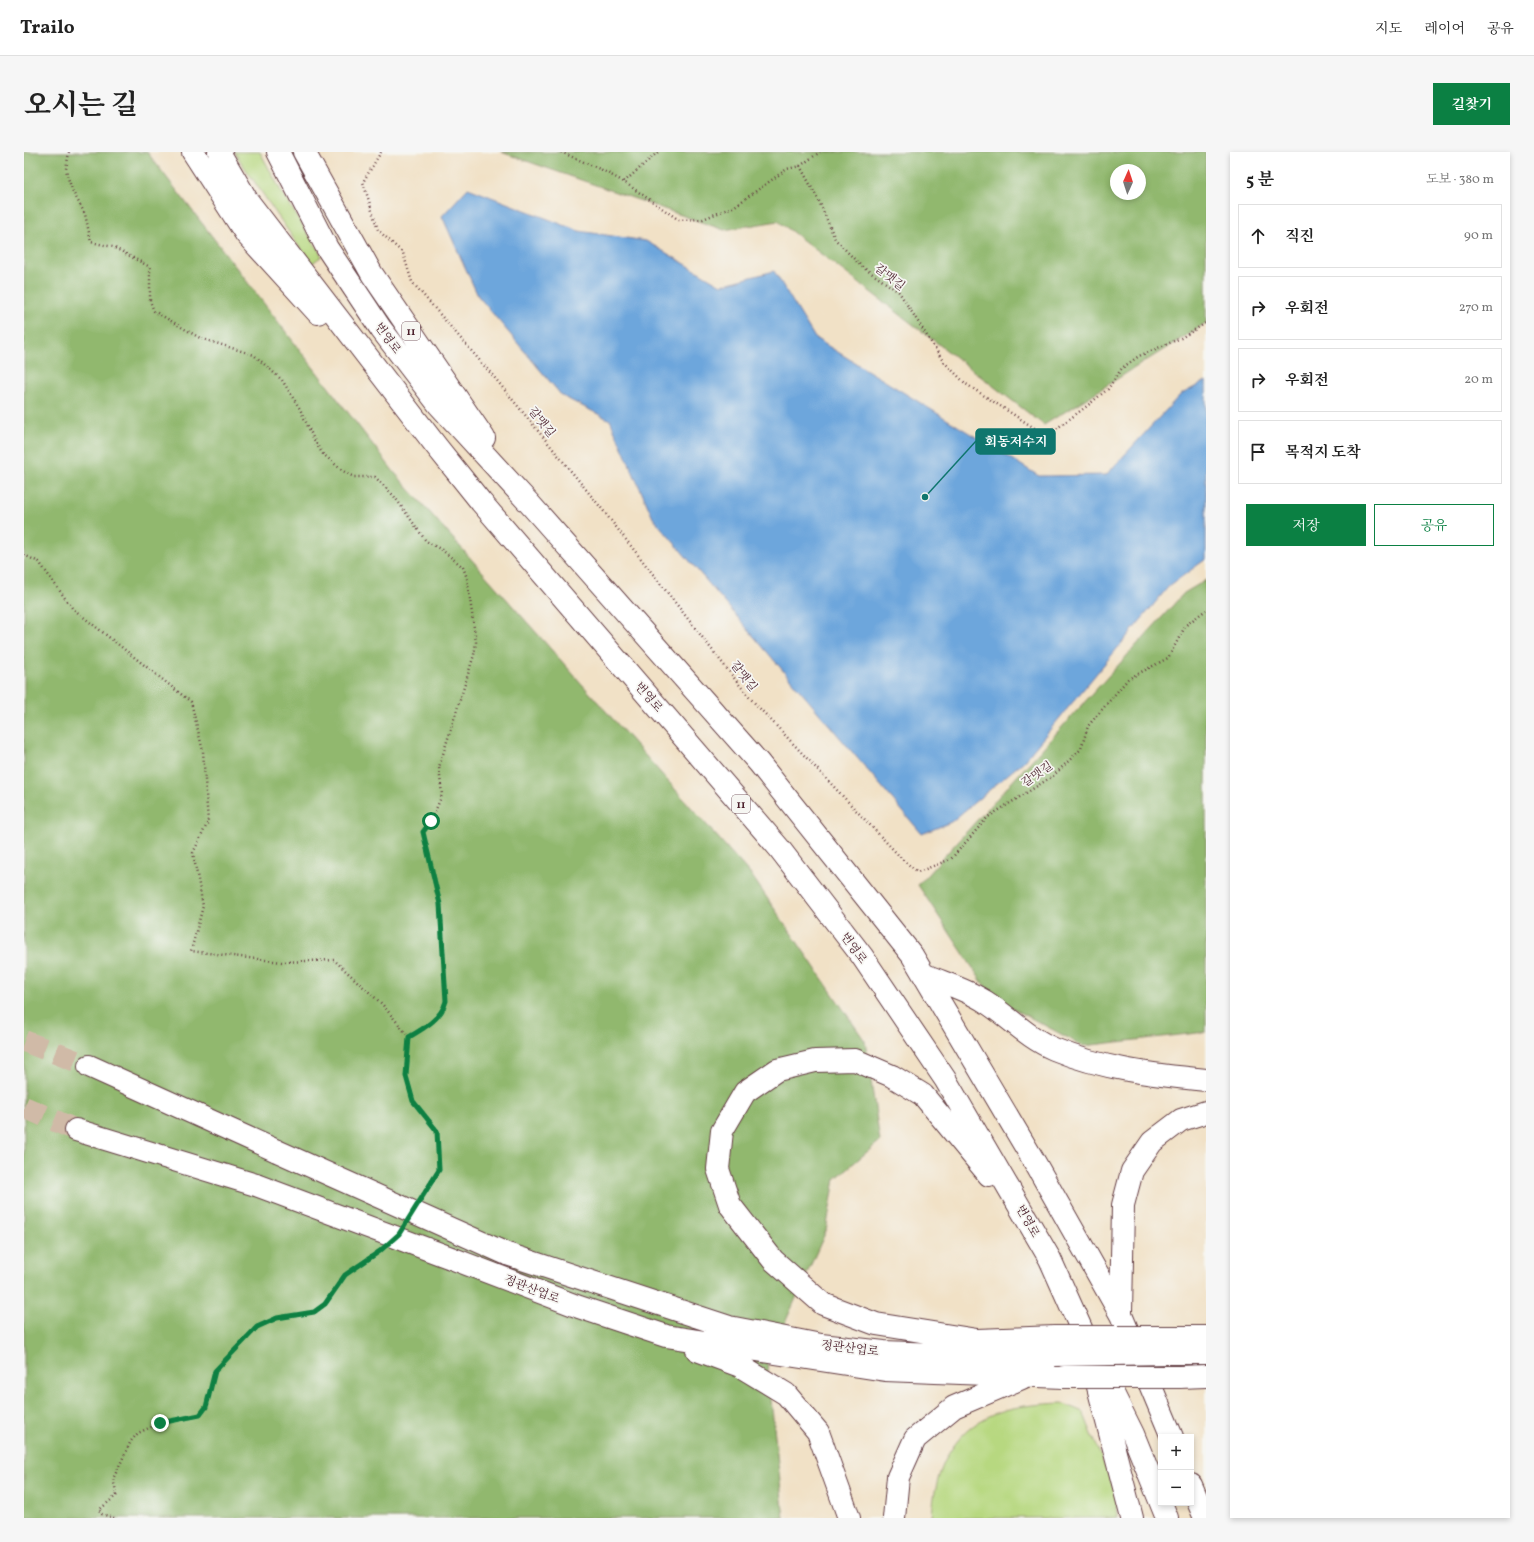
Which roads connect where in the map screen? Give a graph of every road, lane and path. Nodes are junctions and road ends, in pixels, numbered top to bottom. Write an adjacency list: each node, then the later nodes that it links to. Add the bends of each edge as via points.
1 (69, 152): 18 (path, via 66,169 68,178 85,214 91,242 113,247 150,267 150,301 154,311 200,338 254,355 268,366 282,380 323,454 354,477 375,477 394,496 426,541 463,567 467,578 476,642 439,767 442,795 431,821 423,832 440,904 446,1001 444,1009 424,1029)
2 (193, 152): 13 (highway, 번영로 / 11, via 246,234)
3 (219, 152): 13 (highway, 번영로 / 11, via 247,200)
4 (278, 152): 14 (highway, 번영로 / 11, via 327,248 381,329 439,405)
5 (304, 152): 14 (highway, 번영로 / 11, via 372,274)
6 (381, 152): 16 (path, 갈맷길, via 363,182 378,230 404,253 412,282 602,509 749,697 904,861 918,872 951,859 988,817 1053,776 1081,749 1088,726 1128,679 1168,658 1186,625)
7 (561, 152): 11 (path)
8 (658, 152): 11 (path)
9 (820, 152): 10 (path)
10 (800, 166): 11 (path, via 787,169 735,206 703,219 679,220); 12 (path, 갈맷길, via 835,239 861,266 899,292 943,361 966,384 1039,431 1056,429 1087,406 1108,389 1122,368 1139,356 1181,338)
11 (624, 182)
12 (1206, 323)
13 (437, 447): 24 (highway, 번영로 / 11, via 481,502 793,866 862,956 945,1080)
14 (529, 503): 17 (highway, 번영로 / 11, via 759,763 912,955)
15 (24, 554): 18 (path, via 39,562 72,608 191,702 203,751 208,822 193,853 203,906 190,951 282,962 334,960 382,1004)
16 (1206, 610)
17 (924, 975): 20 (highway, via 986,1002 1015,1025 1053,1049 1098,1063); 26 (highway, 번영로 / 11)
18 (409, 1037): 23 (path, via 406,1076 413,1101 437,1131 439,1170)
19 (89, 1066): 30 (highway, 정관산업로, bridge, via 507,1254 729,1327)
20 (1206, 1080)
21 (1206, 1112): 26 (highway, via 1181,1120 1152,1142 1132,1171 1123,1205)
22 (76, 1130): 28 (highway, 정관산업로, bridge, via 256,1185 579,1307)
23 (420, 1198)
24 (1027, 1220): 27 (highway, 번영로 / 11, via 1050,1259); 31 (highway, via 923,1095 892,1076 855,1060 815,1061 777,1070 745,1092 722,1131 718,1169 730,1205 773,1260 823,1304 876,1324)
25 (384, 1247): 39 (path, via 345,1275 325,1304 314,1312 277,1318 257,1327 215,1371 206,1407 200,1415 160,1423 138,1433 131,1441 113,1479 117,1495 99,1510 102,1514)
26 (1121, 1314): 37 (highway, 번영로 / 11)
27 (1084, 1335): 42 (highway); 43 (highway, 번영로 / 11, via 1133,1434)
28 (666, 1336): 35 (highway, 정관산업로, via 885,1370); 40 (highway, via 740,1366 786,1394 818,1432)
29 (1206, 1336): 32 (highway)
30 (784, 1337): 31 (highway); 33 (highway, 정관산업로, via 821,1345 884,1352 960,1355)
31 (977, 1340): 33 (highway)
32 (1167, 1345): 33 (highway, bridge); 34 (highway)
33 (1055, 1346)
34 (1206, 1353)
35 (1029, 1375): 36 (highway, 정관산업로, bridge); 41 (highway, via 954,1407 915,1439 898,1477)
36 (1206, 1376)
37 (1171, 1434)
38 (1194, 1493): 44 (highway)
39 (114, 1518)
40 (849, 1518)
41 (894, 1518)
42 (1132, 1518)
43 (1167, 1518)
44 (1204, 1518)

